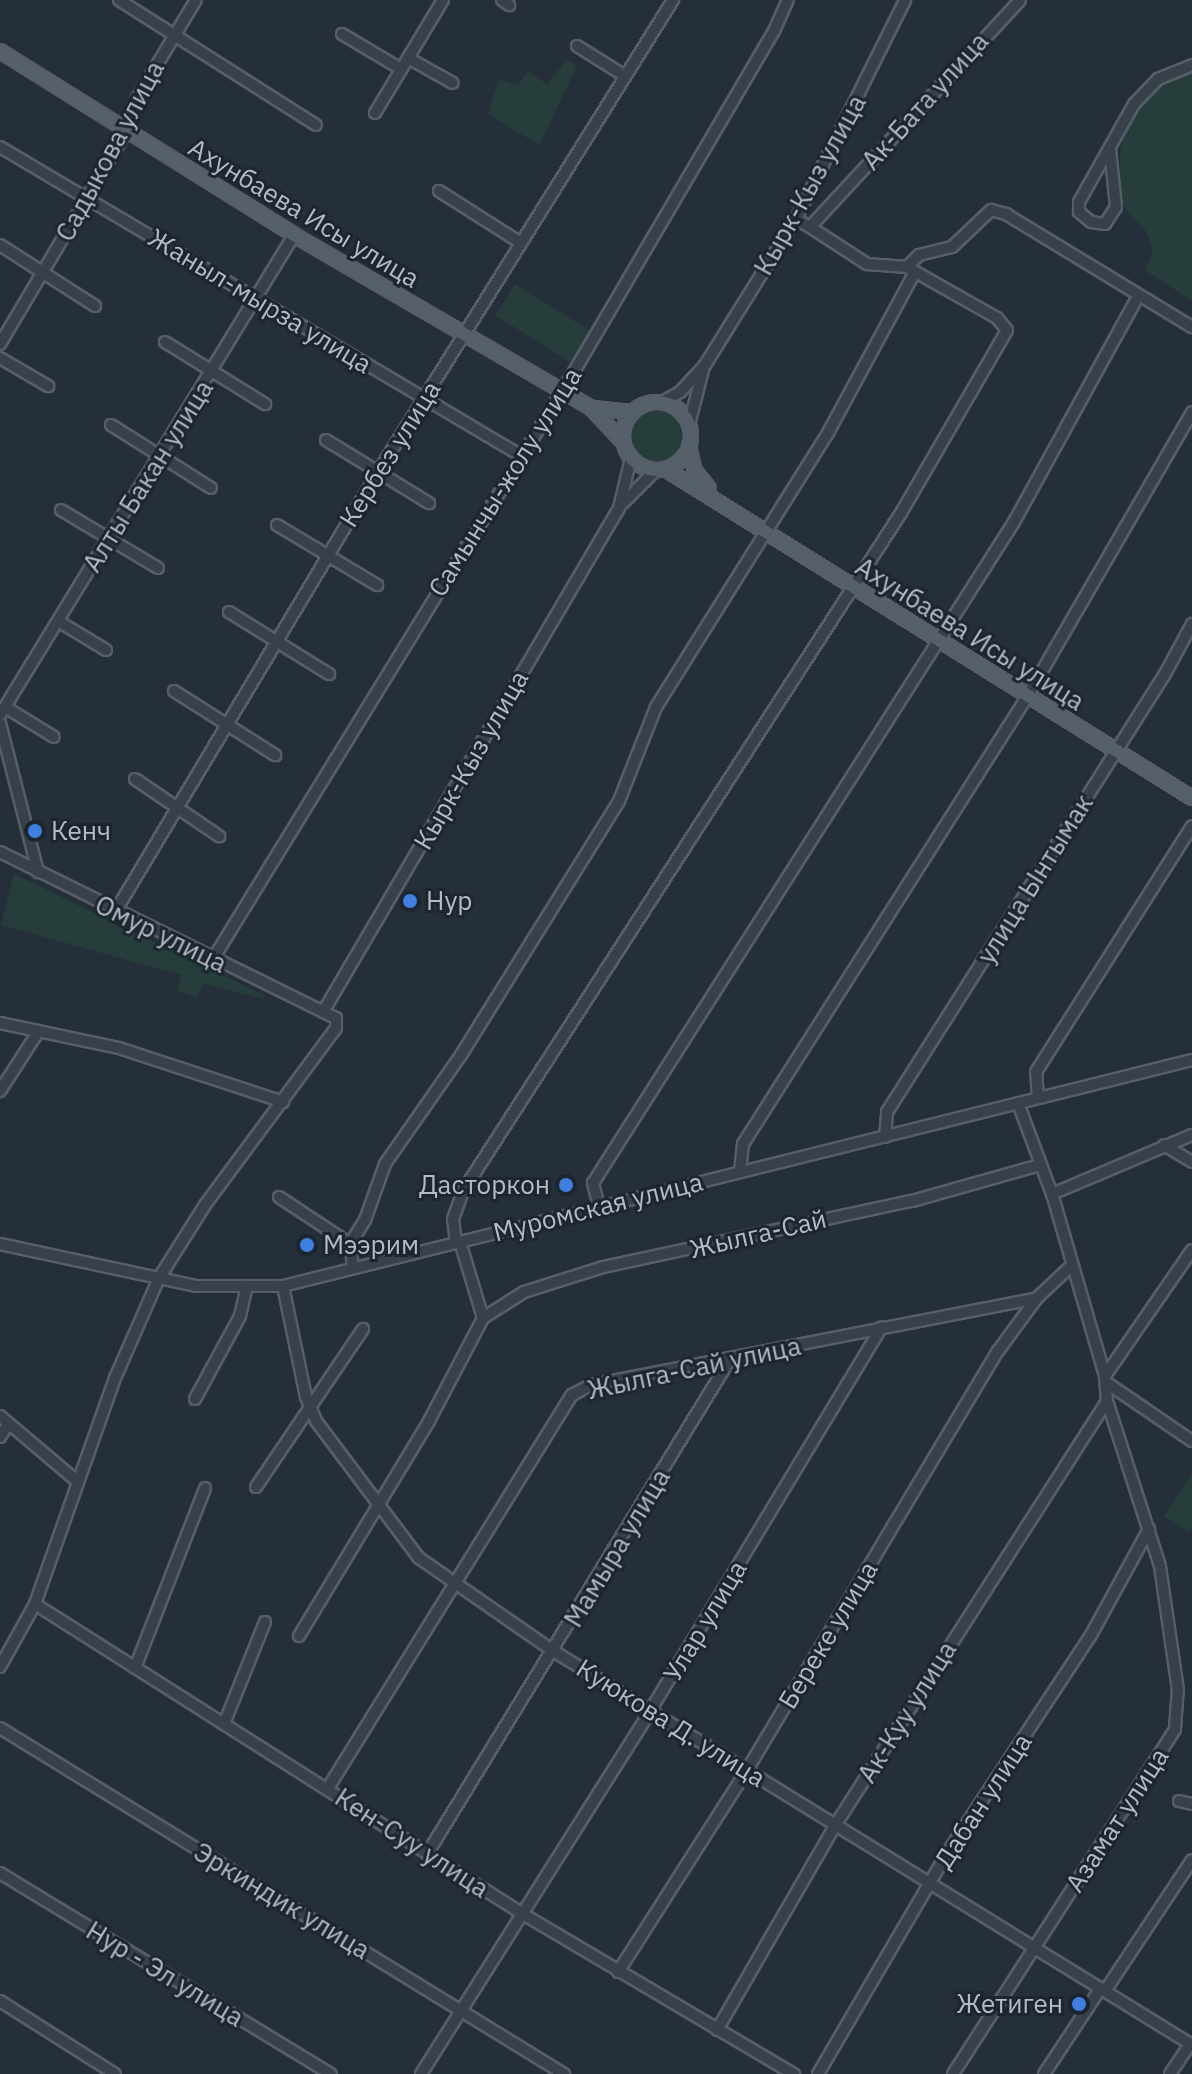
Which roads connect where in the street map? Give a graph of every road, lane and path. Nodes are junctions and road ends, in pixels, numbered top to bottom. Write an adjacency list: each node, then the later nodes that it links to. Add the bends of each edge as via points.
1 (119, 0): 9 (street)
2 (196, 0): 9 (street, Садыкова улица)
3 (443, 0): 12 (street)
4 (673, 0): 15 (street, Кербез улица)
5 (788, 0): 42 (street, Самынчы-жолу улица)
6 (905, 0): 24 (street, Кырк-Кыз улица)
7 (1020, 0): 25 (street, Ак-Бата улица)
8 (342, 34): 14 (street)
9 (173, 35): 18 (street); 19 (street, Садыкова улица, via 137,98)
10 (577, 46): 15 (street)
11 (0, 51): 19 (main road, Ахунбаева Исы улица)
12 (408, 58): 14 (street); 16 (street)
13 (1192, 65): 21 (street, via 1158,79 1134,104)
14 (401, 69): 17 (street)
15 (625, 76): 27 (street, Кербез улица)
16 (453, 83)
17 (375, 113)
18 (316, 125)
19 (126, 132): 23 (street, Садыкова улица); 26 (main road, Ахунбаева Исы улица)
20 (0, 147): 23 (street, Жаныл-мырза улица)
21 (1110, 149): 21 (street, via 1079,202 1079,212 1091,222 1105,224 1116,207)
22 (439, 191): 27 (street)
23 (88, 199): 30 (street, Садыкова улица); 32 (street, Жаныл-мырза улица)
24 (796, 219): 25 (street); 39 (street, Кырк-Кыз улица)
25 (810, 227): 29 (street, via 867,264)
26 (294, 235): 32 (street, Алты Бакан улица); 35 (main road, Ахунбаева Исы улица)
27 (521, 243): 35 (street, Кербез улица)
28 (0, 245): 30 (street)
29 (910, 270): 31 (street, via 919,255 952,247 991,210 1006,214); 65 (street, via 829,431); 70 (street, via 997,318 1007,330)
30 (44, 271): 33 (street); 37 (street, Садыкова улица)
31 (1138, 296): 34 (street); 75 (street, via 1014,522)
32 (257, 298): 40 (street, Алты Бакан улица); 43 (street, Жаныл-мырза улица)
33 (95, 306)
34 (1192, 327)
35 (464, 333): 42 (main road, Ахунбаева Исы улица); 43 (street, Кербез улица)
36 (165, 342): 40 (street)
37 (0, 344)
38 (0, 358): 41 (street)
39 (705, 365): 44 (street, Кырк-Кыз улица, via 680,392); 50 (street, Кырк-Кыз улица)
40 (213, 372): 45 (street); 55 (street, Алты Бакан улица)
41 (48, 386)
42 (562, 390): 46 (main road, Ахунбаева Исы улица); 54 (street, Самынчы-жолу улица)
43 (424, 399): 54 (street, Жаныл-мырза улица); 58 (street, Кербез улица)
44 (662, 402): 47 (main road); 50 (main road, via 681,412)
45 (265, 404)
46 (590, 407): 47 (main road, Ахунбаева Исы улица); 52 (main road, Ахунбаева Исы улица)
47 (632, 412): 52 (main road)
48 (1192, 412): 79 (street)
49 (111, 425): 55 (street)
50 (689, 425): 53 (main road)
51 (326, 440): 58 (street)
52 (622, 441): 56 (main road)
53 (689, 446): 57 (main road, via 681,460); 61 (main road, Ахунбаева Исы улица, via 695,471)
54 (520, 455): 94 (street, Самынчы-жолу улица)
55 (161, 457): 59 (street); 66 (street, Алты Бакан улица)
56 (631, 458): 57 (main road); 62 (street, Кырк-Кыз улица)
57 (660, 470): 61 (main road, Ахунбаева Исы улица); 62 (street, Кырк-Кыз улица)
58 (378, 472): 60 (street); 67 (street, Кербез улица)
59 (211, 488)
60 (429, 503)
61 (727, 504): 65 (main road, Ахунбаева Исы улица)
62 (619, 508): 95 (street, Кырк-Кыз улица)
63 (61, 510): 66 (street)
64 (277, 525): 67 (street)
65 (766, 531): 70 (main road, Ахунбаева Исы улица); 114 (street, via 656,707 619,801 461,1055 385,1164 365,1220)
66 (108, 540): 68 (street); 72 (street, Алты Бакан улица)
67 (328, 555): 69 (street); 74 (street, Кербез улица)
68 (158, 568)
69 (377, 585)
70 (852, 586): 75 (main road, Ахунбаева Исы улица); 112 (street, via 463,1191 453,1219)
71 (229, 612): 74 (street)
72 (58, 621): 76 (street); 80 (street, Алты Бакан улица)
73 (1192, 624): 84 (street, улица Ынтымак)
74 (276, 641): 77 (street); 82 (street, Кербез улица)
75 (940, 642): 79 (main road, Ахунбаева Исы улица); 111 (street, via 593,1183)
76 (106, 650)
77 (329, 674)
78 (174, 691): 82 (street)
79 (1027, 697): 84 (main road, Ахунбаева Исы улица); 108 (street, via 743,1144)
80 (2, 711): 83 (street)
81 (0, 723): 92 (street)
82 (227, 724): 85 (street); 88 (street, Кербез улица)
83 (54, 737)
84 (1116, 752): 87 (main road, Ахунбаева Исы улица); 104 (street, улица Ынтымак, via 887,1112)
85 (275, 755)
86 (135, 779): 88 (street)
87 (1192, 798)
88 (178, 807): 90 (street); 93 (street, Кербез улица)
89 (1192, 826): 100 (street, via 1036,1072)
90 (219, 836)
91 (0, 852): 92 (street, Омур улица)
92 (38, 872): 93 (street, Омур улица)
93 (115, 912): 94 (street, Омур улица)
94 (213, 959): 95 (street, Омур улица)
95 (323, 1012): 101 (street, via 336,1018 332,1037)
96 (0, 1023): 97 (street)
97 (38, 1032): 99 (street); 101 (street, via 119,1048)
98 (1192, 1060): 100 (street, Муромская улица)
99 (0, 1091)
100 (1038, 1098): 102 (street, Муромская улица)
101 (283, 1102): 118 (street, via 205,1205)
102 (1018, 1103): 104 (street, Муромская улица); 107 (street)
103 (1192, 1135): 105 (street)
104 (885, 1137): 108 (street, Муромская улица)
105 (1164, 1145): 106 (street); 109 (street)
106 (1192, 1162)
107 (1040, 1165): 109 (street); 122 (street, Жылга-Сай, via 912,1201 591,1271 524,1292)
108 (740, 1172): 111 (street, Муромская улица)
109 (1052, 1194): 116 (street)
110 (279, 1197): 114 (street)
111 (599, 1206): 112 (street, Муромская улица)
112 (458, 1242): 117 (street, Муромская улица); 122 (street)
113 (0, 1244): 118 (street, Муромская улица)
114 (350, 1244): 117 (street)
115 (1192, 1250): 126 (street)
116 (1071, 1266): 121 (street); 126 (street)
117 (353, 1267): 119 (street, Муромская улица)
118 (159, 1278): 120 (street, Муромская улица); 133 (street)
119 (283, 1286): 120 (street, Муромская улица); 129 (street, Куюкова Д. улица)
120 (246, 1289): 127 (street, via 230,1337)
121 (1037, 1298): 123 (street, Жылга-Сай улица); 148 (street, Береке улица, via 998,1351)
122 (483, 1318): 136 (street, via 429,1421)
123 (882, 1327): 125 (street, Жылга-Сай улица); 145 (street, Улар улица)
124 (363, 1329): 129 (street)
125 (729, 1361): 138 (street, Жылга-Сай улица, via 591,1385 572,1395); 142 (street, Мамыра улица)
126 (1106, 1380): 128 (street); 132 (street)
127 (195, 1399)
128 (1107, 1401): 137 (street, Азамат улица); 152 (street, Ак-Куу улица)
129 (309, 1406): 134 (street); 136 (street, Куюкова Д. улица)
130 (4, 1420): 131 (street); 133 (street)
131 (0, 1437)
132 (1192, 1441)
133 (78, 1482): 139 (street)
134 (256, 1487)
135 (205, 1488): 144 (street)
136 (375, 1507): 138 (street, Куюкова Д. улица, via 419,1558); 141 (street)
137 (1149, 1529): 156 (street, Дабан улица, via 1091,1635); 158 (street, Азамат улица, via 1160,1566 1178,1690 1175,1729)
138 (456, 1585): 142 (street, Куюкова Д. улица); 149 (street, Жылга-Сай улица)
139 (35, 1604): 143 (street); 144 (street, Кен-Суу улица)
140 (265, 1622): 146 (street)
141 (299, 1636)
142 (555, 1652): 145 (street, Куюкова Д. улица); 153 (street, Мамыра улица)
143 (0, 1667)
144 (135, 1668): 146 (street, Кен-Суу улица)
145 (651, 1710): 148 (street, Куюкова Д. улица); 157 (street, Улар улица)
146 (224, 1724): 149 (street, Кен-Суу улица)
147 (0, 1728): 162 (street, Эркиндик улица)
148 (747, 1770): 152 (street, Куюкова Д. улица); 159 (street, Береке улица)
149 (328, 1788): 153 (street, Кен-Суу улица)
150 (1179, 1801): 151 (street)
151 (1192, 1804)
152 (836, 1824): 156 (street, Куюкова Д. улица); 163 (street, Ак-Куу улица)
153 (427, 1854): 157 (street, Кен-Суу улица)
154 (1192, 1860): 160 (street)
155 (0, 1873): 166 (street, Нур - Эл улица)
156 (931, 1882): 158 (street, Куюкова Д. улица); 170 (street, Дабан улица)
157 (523, 1914): 159 (street, Кен-Суу улица); 162 (street, Улар улица)
158 (1036, 1947): 160 (street, Куюкова Д. улица); 171 (street, Азамат улица)
159 (618, 1972): 163 (street, Кен-Суу улица)
160 (1103, 1989): 164 (street, Куюкова Д. улица); 172 (street)
161 (0, 2001): 165 (street)
162 (463, 2011): 167 (street, Улар улица); 168 (street, Эркиндик улица)
163 (717, 2030): 169 (street, Кен-Суу улица)
164 (1191, 2044): 173 (street)
165 (115, 2074)
166 (331, 2074)
167 (421, 2074)
168 (564, 2074)
169 (794, 2074)
170 (818, 2074)
171 (953, 2074)
172 (1044, 2074)
173 (1170, 2074)

